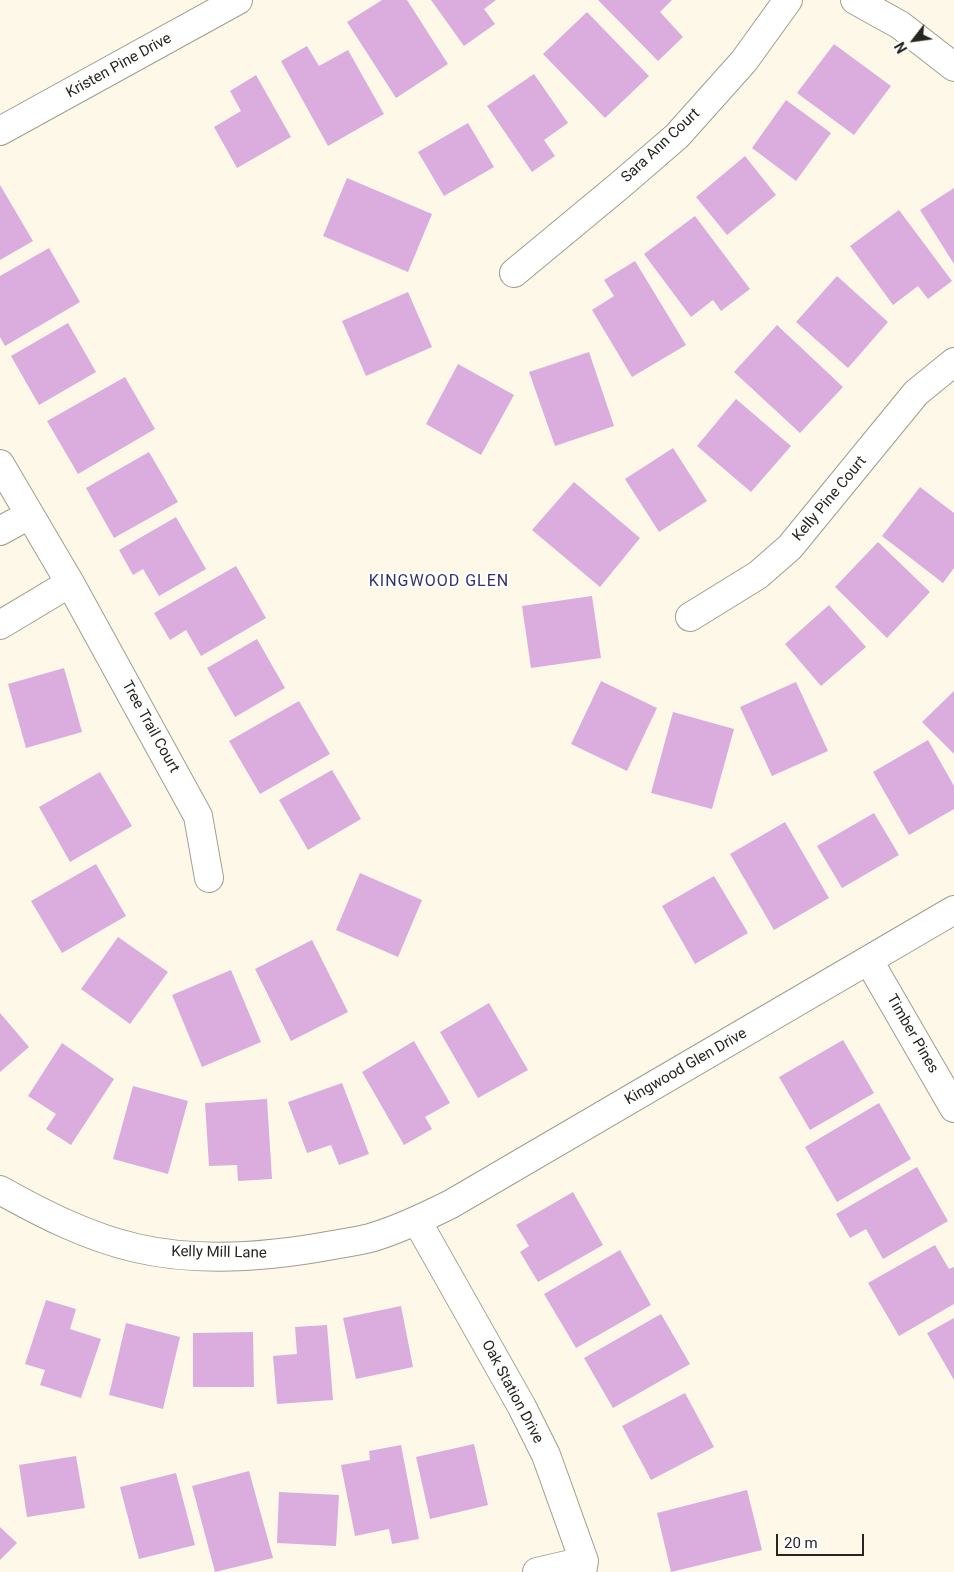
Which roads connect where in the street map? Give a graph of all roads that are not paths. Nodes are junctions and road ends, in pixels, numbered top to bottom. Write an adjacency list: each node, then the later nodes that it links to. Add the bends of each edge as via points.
1 (238, 0): 5 (street, Kristen Pine Drive)
2 (788, 0): 6 (street, Sara Ann Court, via 744,61 677,136)
3 (855, 0): 4 (street, via 900,25)
4 (954, 67)
5 (0, 131)
6 (514, 273)
7 (954, 362): 12 (street, Kelly Pine Court, via 916,394 790,547 758,575)
8 (0, 464): 9 (street, Tree Trail Court)
9 (29, 515): 10 (street); 11 (street, Tree Trail Court)
10 (0, 531)
11 (70, 583): 13 (street); 14 (street, Tree Trail Court, via 198,816)
12 (690, 617)
13 (0, 625)
14 (209, 878)
15 (954, 910): 16 (street, Kingwood Glen Drive)
16 (869, 961): 17 (street, Timber Pines); 19 (street, Kingwood Glen Drive)
17 (954, 1108)
18 (0, 1190): 19 (street, Kelly Mill Lane, via 76,1229 136,1248 186,1255 251,1257 310,1250 370,1238)
19 (417, 1221): 20 (street, Oak Station Drive, via 546,1455)
20 (583, 1566): 21 (street)
21 (537, 1572)

